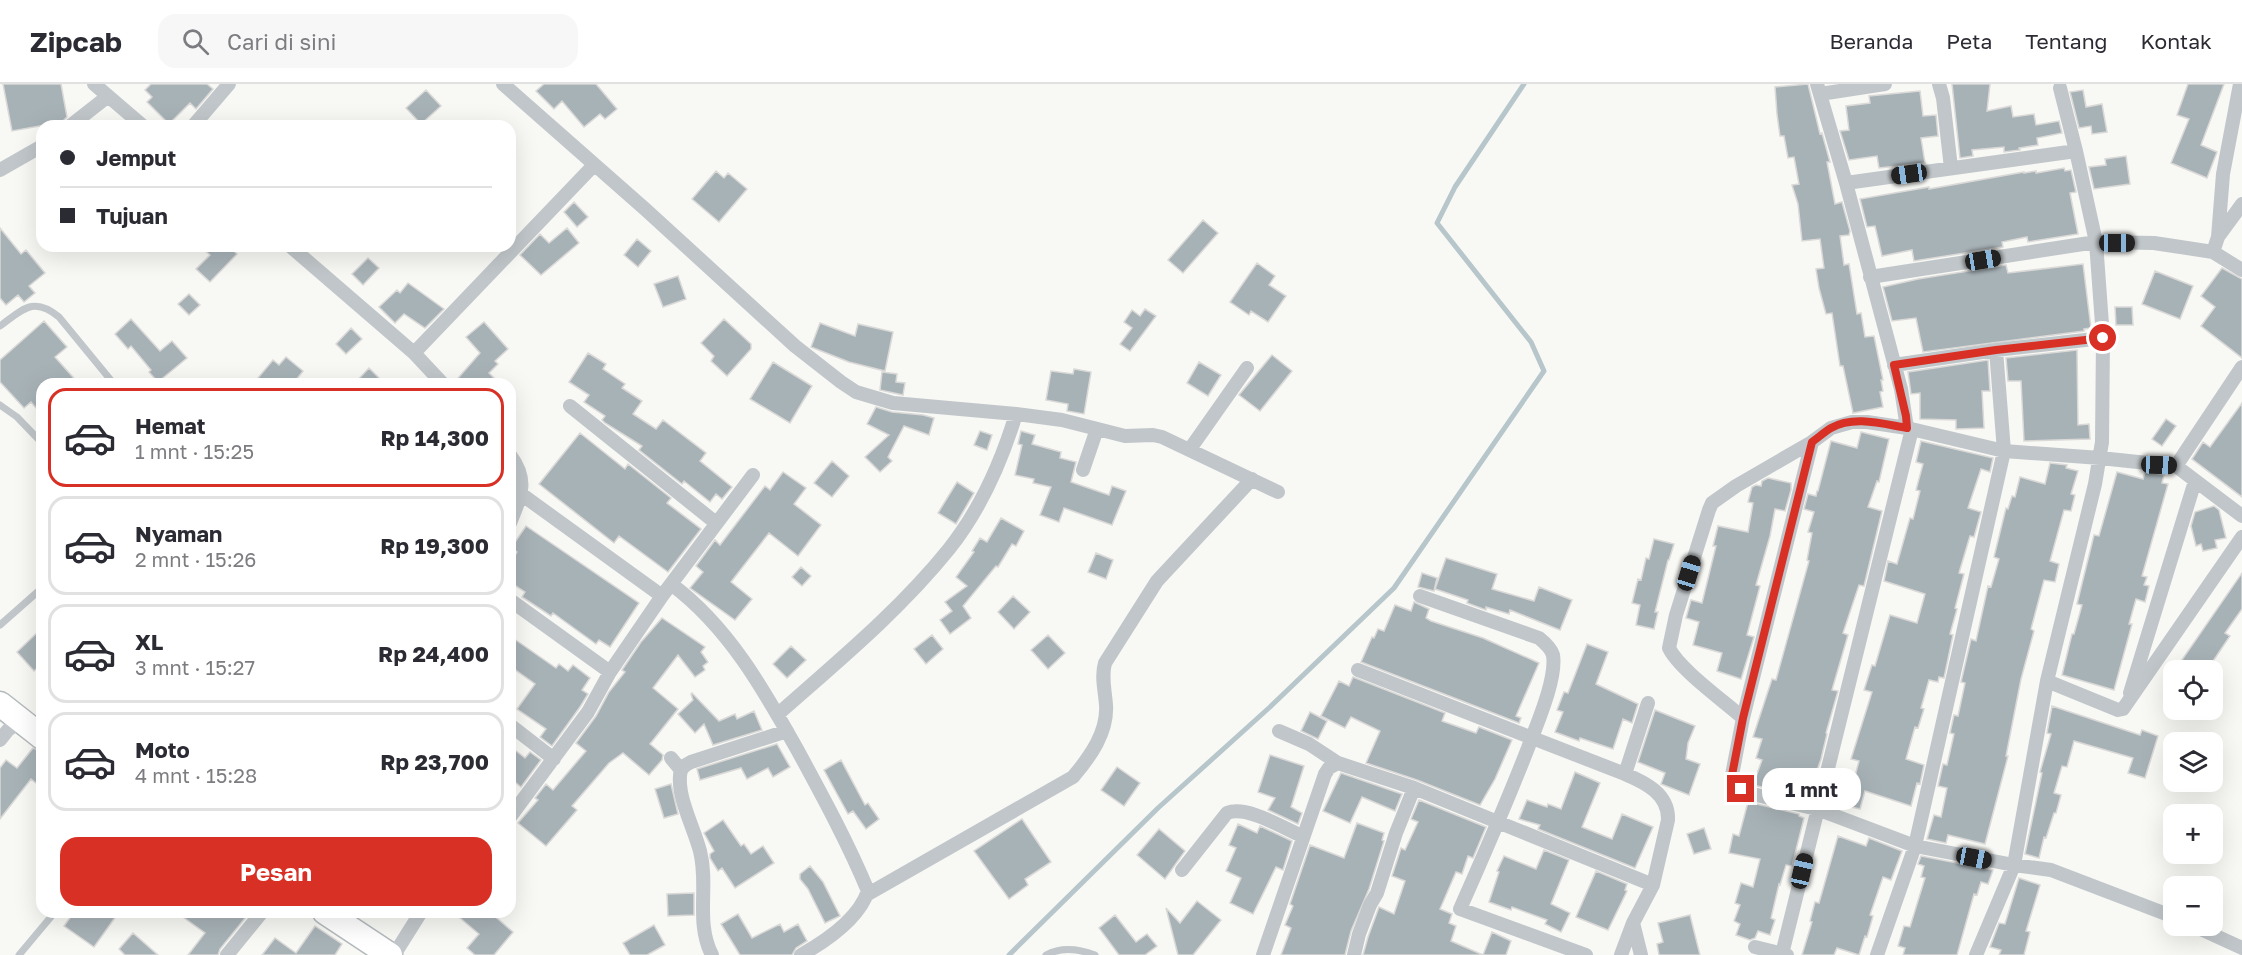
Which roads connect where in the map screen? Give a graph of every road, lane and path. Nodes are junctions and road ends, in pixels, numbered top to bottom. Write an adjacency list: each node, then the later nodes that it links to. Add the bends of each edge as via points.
1 (93, 84): 9 (street)
2 (229, 84): 12 (street)
3 (503, 84): 15 (street)
4 (1885, 84): 8 (street)
5 (1939, 84): 16 (street)
6 (2240, 84): 20 (street, via 2223,174)
7 (2060, 88): 14 (street)
8 (1818, 89): 18 (street)
9 (107, 97): 10 (street); 11 (street)
10 (78, 120)
11 (136, 120)
12 (198, 120)
13 (36, 149): 17 (street)
14 (2076, 150): 16 (street); 21 (street)
15 (594, 165): 22 (street); 39 (street, via 795,346 856,392 893,403)
16 (1951, 168): 18 (street)
17 (0, 170)
18 (1846, 183): 27 (street)
19 (2242, 204): 20 (street)
20 (2218, 237): 25 (street)
21 (2096, 242): 25 (street, via 2154,243); 27 (street); 29 (street)
22 (516, 246)
23 (297, 252): 31 (street)
24 (511, 252): 31 (street)
25 (2213, 252): 26 (street)
26 (2242, 270)
27 (1870, 278): 32 (street)
28 (0, 326): 35 (lane, via 36,304 48,308)
29 (2103, 338): 30 (street); 46 (street)
30 (1996, 350): 32 (street); 45 (street)
31 (414, 353): 36 (street)
32 (1894, 365): 40 (street)
33 (2242, 367): 48 (street)
34 (1247, 368): 44 (street)
35 (109, 378)
36 (437, 378)
37 (0, 405): 42 (lane)
38 (570, 406): 57 (street)
39 (1016, 414): 41 (street); 71 (street, via 1008,442 980,499 950,548 899,604)
40 (1910, 428): 43 (street, via 1852,422 1830,428); 45 (street); 87 (street)
41 (1096, 429): 44 (street, via 1125,436 1153,435); 49 (street)
42 (36, 437)
43 (1812, 442): 72 (street); 72 (street, via 1712,503 1676,615 1670,643 1672,653)
44 (1191, 449): 51 (street)
45 (2004, 452): 46 (street); 90 (street)
46 (2100, 458): 48 (street); 67 (street)
47 (516, 465): 54 (street, via 523,485)
48 (2176, 466): 52 (street)
49 (1083, 470)
50 (753, 475): 57 (street)
51 (1252, 478): 53 (street); 94 (street, via 1157,581 1105,663 1105,724 1086,762 1073,777)
52 (2194, 481): 56 (street); 70 (street)
53 (1278, 492)
54 (520, 494): 55 (street); 61 (street)
55 (516, 506)
56 (2242, 516)
57 (716, 523): 59 (street)
58 (2242, 537): 70 (street)
59 (671, 584): 61 (street); 71 (street, via 711,618)
60 (36, 593): 64 (lane)
61 (662, 596): 66 (street)
62 (1420, 596): 78 (street, via 1539,638 1550,648 1552,667 1545,706)
63 (516, 604): 66 (street)
64 (0, 625)
65 (1358, 670): 78 (street)
66 (610, 672): 81 (street, via 588,712)
67 (2046, 681): 70 (street, via 2118,710); 91 (street)
68 (0, 704): 73 (highway)
69 (1648, 704): 84 (street)
70 (2126, 706)
71 (778, 714): 76 (street)
72 (1743, 718): 87 (street, via 1732,775 1734,784 1748,793)
73 (20, 721): 77 (highway); 79 (street)
74 (516, 730): 81 (street)
75 (1279, 731): 82 (street)
76 (786, 732): 83 (street, via 691,762); 94 (street, via 831,812)
77 (36, 733)
78 (1532, 737): 84 (street); 88 (street)
79 (0, 740)
80 (670, 758): 83 (street)
81 (554, 759): 86 (street)
82 (1338, 763): 85 (street); 89 (street, via 1325,774)
83 (681, 770): 108 (street, via 683,796 700,851 704,938)
84 (1625, 774): 93 (street, via 1662,797 1668,811)
85 (1414, 788): 88 (street); 113 (street)
86 (516, 809)
87 (1817, 809): 90 (street); 104 (street)
88 (1498, 823): 93 (street); 114 (street, via 1460,909)
89 (1302, 836): 92 (street, via 1234,810 1227,813); 112 (street)
90 (1915, 846): 91 (street); 117 (street)
91 (2014, 865): 95 (street, via 2051,870); 118 (street)
92 (1182, 870)
93 (1653, 885): 100 (street)
94 (868, 894): 109 (street, via 860,908 837,930)
95 (2163, 913)
96 (50, 918): 105 (lane)
97 (257, 918): 106 (street)
98 (339, 918): 107 (highway)
99 (417, 918): 107 (street)
100 (1633, 923): 115 (street); 116 (street)
101 (2216, 936): 103 (street)
102 (1755, 947): 104 (street)
103 (2242, 948)
104 (1784, 954)
105 (19, 955)
106 (227, 955)
107 (392, 955)
108 (712, 955)
109 (801, 955)
110 (1046, 955): 111 (lane, via 1064,950)
111 (1095, 955)
112 (1263, 955)
113 (1354, 955)
114 (1586, 955)
115 (1621, 955)
116 (1641, 955)
117 (1877, 955)
118 (1976, 955)

